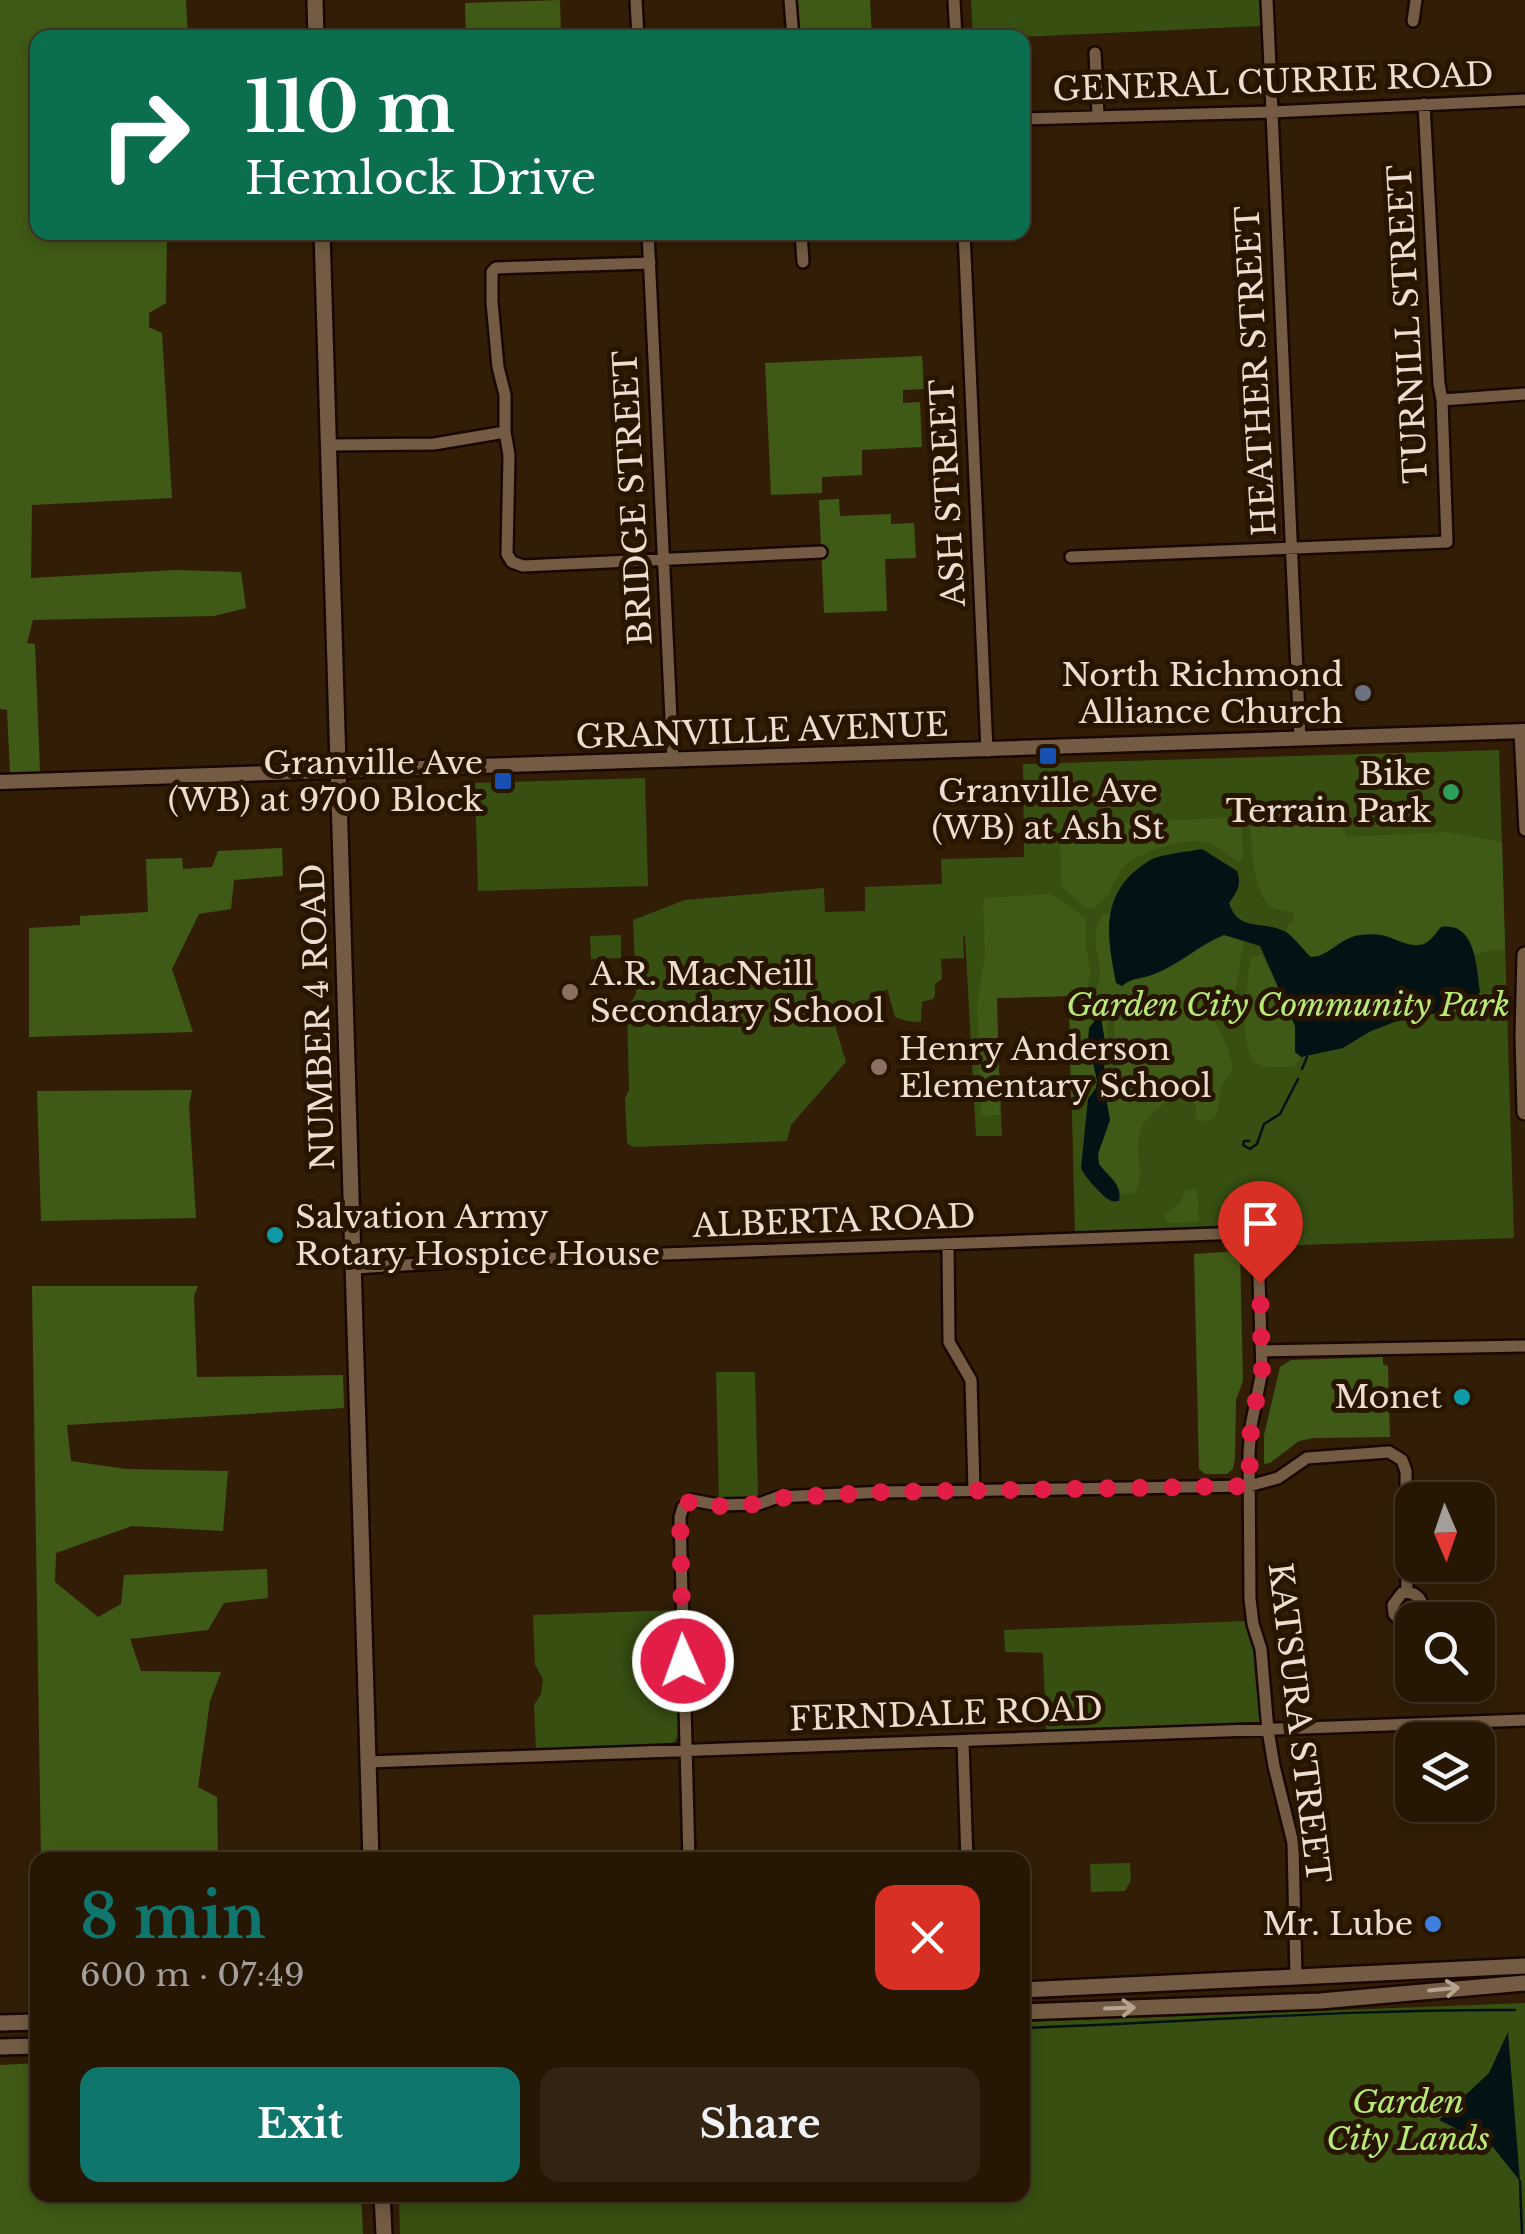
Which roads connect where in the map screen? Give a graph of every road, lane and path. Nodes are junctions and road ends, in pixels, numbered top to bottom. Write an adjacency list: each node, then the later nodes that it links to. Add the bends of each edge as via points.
1 (315, 0): 8 (main road)
2 (636, 0): 9 (street)
3 (790, 0): 10 (street)
4 (954, 0): 11 (street)
5 (1267, 0): 15 (street, HEATHER STREET)
6 (1416, 0): 7 (street)
7 (1413, 21)
8 (316, 30)
9 (638, 30)
10 (792, 30)
11 (956, 30)
12 (1096, 53): 16 (street)
13 (1525, 100): 14 (street, GENERAL CURRIE ROAD)
14 (1424, 104): 15 (street, GENERAL CURRIE ROAD); 25 (street, TURNILL STREET)
15 (1272, 112): 16 (street, GENERAL CURRIE ROAD); 28 (street, HEATHER STREET)
16 (1098, 115): 17 (street, GENERAL CURRIE ROAD)
17 (1030, 119)
18 (322, 240): 27 (main road, NUMBER 4 ROAD)
19 (649, 240): 23 (street, BRIDGE STREET)
20 (802, 240): 22 (street)
21 (964, 240): 34 (street, ASH STREET)
22 (803, 262)
23 (650, 263): 26 (street, via 492,272); 31 (street, BRIDGE STREET)
24 (1525, 394): 25 (street)
25 (1442, 400): 28 (street, TURNILL STREET, via 1447,542)
26 (505, 432): 27 (street, via 434,444); 31 (street, via 512,562)
27 (329, 445): 36 (main road, NUMBER 4 ROAD)
28 (1292, 549): 30 (street); 33 (street, HEATHER STREET)
29 (821, 552): 31 (street)
30 (1071, 557)
31 (662, 560): 35 (street, BRIDGE STREET)
32 (1523, 731): 33 (street, GRANVILLE AVENUE); 38 (street)
33 (1300, 740): 34 (street, GRANVILLE AVENUE)
34 (987, 751): 35 (street, GRANVILLE AVENUE)
35 (673, 761): 36 (street, GRANVILLE AVENUE)
36 (339, 772): 37 (street, GRANVILLE AVENUE); 43 (main road, NUMBER 4 ROAD)
37 (0, 782)
38 (1525, 830)
39 (1525, 955): 40 (main road)
40 (1525, 1112)
41 (1255, 1238): 42 (street, ALBERTA ROAD, via 1243,1233); 45 (street, KATSURA STREET)
42 (948, 1244): 43 (street, ALBERTA ROAD); 47 (street, via 949,1342 971,1380)
43 (354, 1268): 55 (main road, NUMBER 4 ROAD)
44 (1525, 1346): 45 (street)
45 (1262, 1351): 46 (street, KATSURA STREET)
46 (1249, 1486): 47 (street); 48 (street, via 1278,1478 1307,1458 1390,1452 1402,1460); 52 (street, KATSURA STREET, via 1250,1599)
47 (974, 1490): 54 (street, via 718,1506 692,1500 683,1507)
48 (1407, 1592): 49 (street); 50 (street, via 1394,1600)
49 (1421, 1602)
50 (1395, 1614)
51 (1525, 1720): 52 (street, FERNDALE ROAD)
52 (1268, 1730): 53 (street, FERNDALE ROAD); 60 (street, KATSURA STREET, via 1293,1843)
53 (963, 1742): 54 (street, FERNDALE ROAD); 58 (street)
54 (685, 1751): 55 (street, FERNDALE ROAD); 57 (street)
55 (368, 1762): 56 (main road, NUMBER 4 ROAD)
56 (371, 1852)
57 (689, 1852)
58 (966, 1852)
59 (1525, 1966): 60 (main road)
60 (1296, 1978): 62 (main road)
61 (1525, 1982): 63 (main road, one-way to 61, via 1320,2001)
62 (1030, 1990)
63 (1030, 2012)
64 (30, 2022): 65 (main road)
65 (0, 2023)
66 (30, 2046): 67 (main road)
67 (0, 2047)
68 (382, 2202): 69 (main road)
69 (384, 2234)

